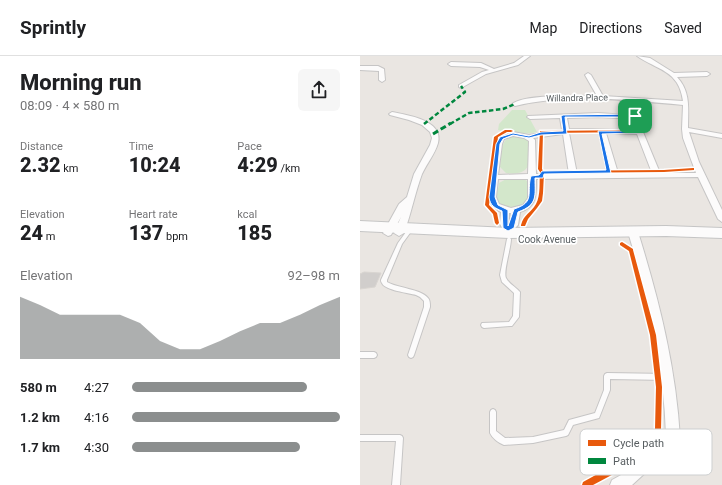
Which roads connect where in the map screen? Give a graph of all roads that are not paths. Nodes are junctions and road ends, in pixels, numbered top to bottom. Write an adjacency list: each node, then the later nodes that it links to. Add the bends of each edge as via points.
1 (527, 56): 5 (street, via 516,64)
2 (640, 56): 8 (street)
3 (451, 64): 5 (street, via 481,65)
4 (360, 68): 9 (street, via 382,70)
5 (493, 70): 10 (street)
6 (706, 74): 8 (street)
7 (588, 75): 11 (street)
8 (674, 75): 13 (street, via 684,88)
9 (382, 80)
10 (461, 86)
11 (600, 97): 12 (street, Willandra Place, via 534,100); 13 (street, Willandra Place)
12 (515, 104)
13 (686, 104): 17 (street)
14 (392, 114): 33 (street, via 424,124 431,129 435,139 420,170 409,199 410,205)
15 (563, 116): 16 (street); 19 (street, via 638,116 642,120); 20 (street)
16 (530, 117)
17 (685, 130): 21 (street); 24 (street)
18 (602, 132): 19 (street); 20 (street); 26 (street)
19 (640, 132): 23 (street)
20 (565, 133): 22 (street); 25 (street)
21 (722, 136)
22 (529, 137): 27 (street, via 513,134 501,138); 28 (street, via 532,142)
23 (657, 175): 24 (street); 26 (street)
24 (702, 175): 31 (street)
25 (573, 176): 26 (street); 28 (street)
26 (615, 176)
27 (494, 177): 28 (street); 29 (street, via 493,202 496,207)
28 (533, 177): 30 (street, via 532,201)
29 (505, 210): 30 (street); 36 (street, via 504,224)
30 (516, 211): 36 (street, via 514,225)
31 (722, 219)
32 (360, 226): 33 (street, Cook Avenue)
33 (399, 230): 34 (street, Cook Avenue); 36 (street, Cook Avenue); 41 (lane, via 400,243 384,283 419,294 427,301)
34 (360, 232)
35 (716, 233): 37 (street, Cook Avenue, via 699,238)
36 (509, 234): 37 (street, Cook Avenue); 38 (lane, via 508,254 502,273 506,282 517,292 516,318 510,324)
37 (634, 235): 42 (street)
38 (484, 325)
39 (360, 355): 40 (lane)
40 (374, 355)
41 (411, 355)
42 (669, 377): 43 (lane, via 607,376 607,390 597,416 571,422 566,433 504,442 493,433); 44 (street)
43 (493, 412)
44 (673, 429)
45 (360, 438): 47 (lane, via 400,438)
46 (632, 475): 48 (street)
47 (396, 485)
48 (617, 485)

